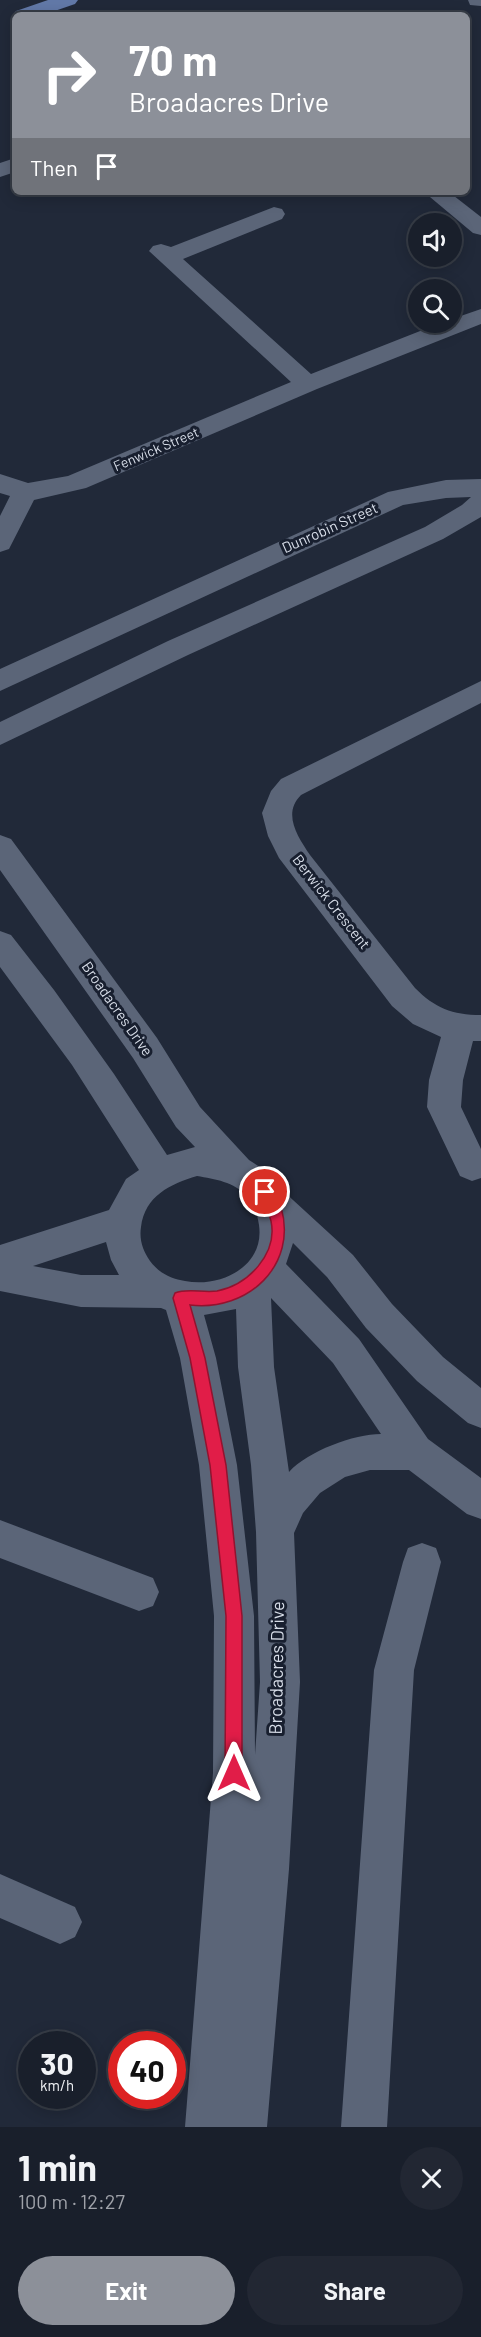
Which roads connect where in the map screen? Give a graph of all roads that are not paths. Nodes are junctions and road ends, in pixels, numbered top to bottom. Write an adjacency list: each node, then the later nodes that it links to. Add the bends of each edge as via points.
1 (68, 0): 2 (main road)
2 (33, 12)
3 (439, 195): 5 (street)
4 (274, 214): 7 (street, via 164,254)
5 (481, 228)
6 (481, 316): 7 (street, Fenwick Street)
7 (308, 384): 10 (street, Fenwick Street, via 76,482)
8 (0, 482): 10 (street, Fenwick Street)
9 (481, 488): 13 (street, Dunrobin Street, via 446,489 397,498)
10 (25, 492): 12 (street)
11 (481, 502): 14 (street, via 434,533)
12 (0, 543)
13 (145, 613): 14 (street); 15 (street, Dunrobin Street)
14 (178, 648): 17 (street)
15 (0, 681)
16 (481, 691): 20 (street, Berwick Crescent, via 291,787 282,795 277,822 292,852 398,990 424,1014 444,1024)
17 (0, 734)
18 (0, 848): 22 (street, Broadacres Drive, via 145,1048 188,1117)
19 (0, 944): 23 (street, via 57,1015)
20 (471, 1028): 21 (street, via 446,1080 444,1107)
21 (472, 1166)
22 (236, 1168): 23 (street, Broadacres Drive, via 196,1161); 24 (street, Broadacres Drive, via 258,1182)
23 (159, 1172): 25 (street, Broadacres Drive, via 141,1185)
24 (272, 1201): 28 (street, Broadacres Drive, via 279,1224 277,1246); 30 (street, via 340,1266 430,1369)
25 (122, 1221): 26 (street); 29 (street, via 122,1242 129,1262 144,1279)
26 (0, 1261)
27 (0, 1275): 29 (street, via 81,1291)
28 (259, 1275): 29 (street, via 237,1291 219,1297 200,1300); 31 (street, via 346,1351); 33 (street, Broadacres Drive, via 256,1367)
29 (172, 1295): 39 (street, via 198,1358 218,1465 234,1616 234,1773)
30 (481, 1412)
31 (415, 1452): 32 (street); 33 (street, via 370,1452 336,1462 308,1480 289,1500)
32 (481, 1501)
33 (275, 1532): 40 (street, Broadacres Drive, via 280,1682 268,1869)
34 (0, 1539): 36 (street)
35 (422, 1562): 41 (street, via 394,1670)
36 (139, 1592)
37 (0, 1896): 38 (street)
38 (60, 1922)
39 (208, 2127)
40 (244, 2127)
41 (364, 2127)

